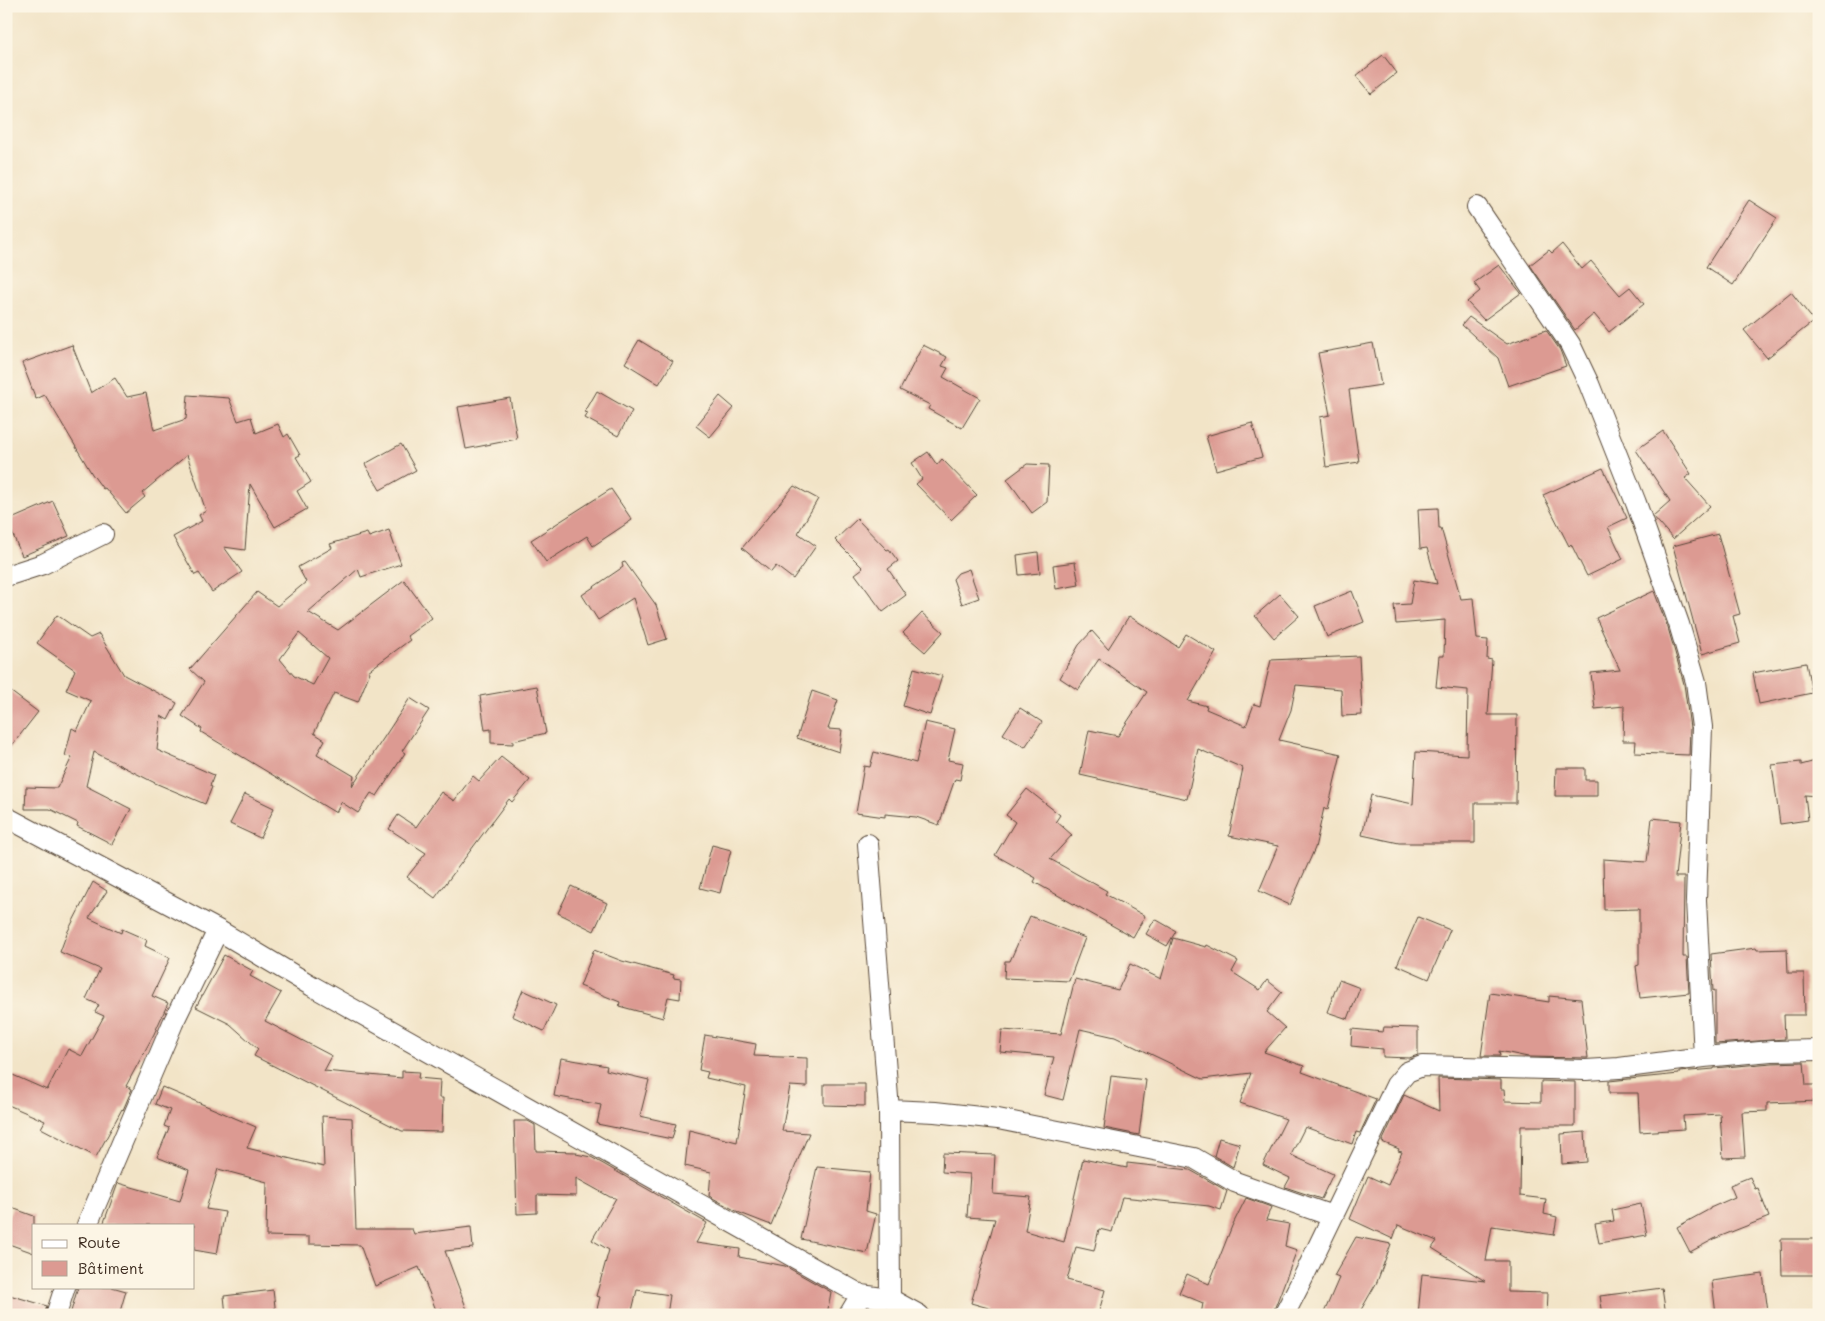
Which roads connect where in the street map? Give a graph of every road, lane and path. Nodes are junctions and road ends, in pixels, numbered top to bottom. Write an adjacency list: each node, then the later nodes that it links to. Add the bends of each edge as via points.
1 (1477, 207): 8 (street, via 1570,344 1589,384 1640,512 1696,682 1702,727 1696,900)
2 (104, 534): 3 (street, via 43,564)
3 (6, 576)
4 (6, 817): 6 (street)
5 (868, 844): 9 (street)
6 (218, 930): 11 (street, via 173,1023); 13 (street)
7 (1819, 1050): 8 (street)
8 (1704, 1057): 10 (street, via 1586,1070 1422,1066 1407,1072 1396,1085)
9 (888, 1110): 10 (street, via 998,1119 1194,1158 1235,1182); 14 (street)
10 (1332, 1216): 18 (street)
11 (87, 1224)
12 (65, 1288): 15 (street)
13 (861, 1294): 14 (street); 16 (street)
14 (890, 1299): 17 (street)
15 (56, 1315)
16 (849, 1315)
17 (919, 1315)
18 (1284, 1315)

